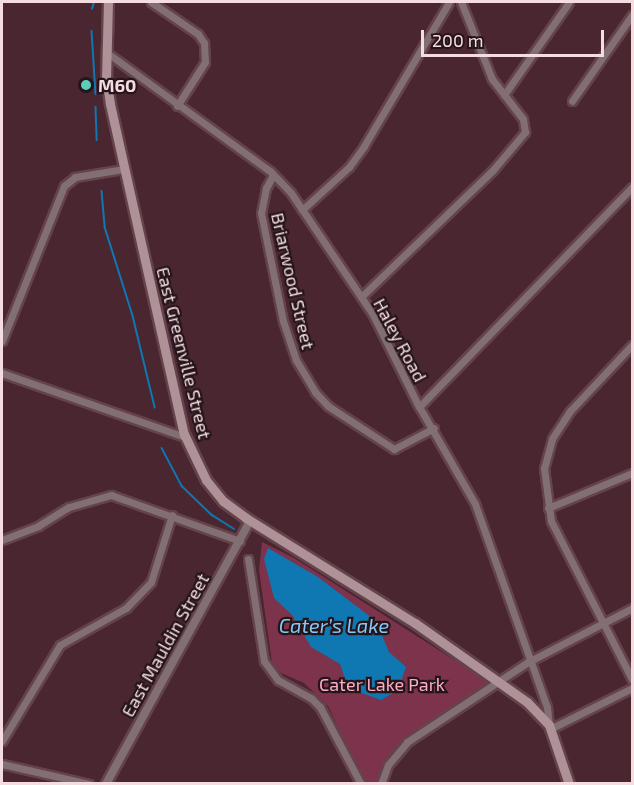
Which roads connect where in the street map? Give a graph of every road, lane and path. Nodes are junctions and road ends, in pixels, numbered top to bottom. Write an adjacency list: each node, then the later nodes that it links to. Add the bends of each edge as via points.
1 (108, 2): 7 (main road, East Greenville Street)
2 (152, 2): 10 (street, via 198,34 204,44 205,62)
3 (449, 2): 14 (street, via 364,146 349,167)
4 (461, 2): 8 (street, via 492,79)
5 (569, 2): 8 (street)
6 (633, 15): 9 (street)
7 (106, 52): 10 (street, Haley Road); 11 (main road, East Greenville Street, via 109,97)
8 (504, 94): 15 (street, via 523,119 525,132 517,145)
9 (572, 101)
10 (177, 106): 12 (street, Haley Road)
11 (124, 169): 16 (street, via 75,177 64,186); 21 (main road, East Greenville Street)
12 (273, 175): 14 (street, Haley Road); 20 (street, Briarwood Street, via 261,213 283,321 296,360 315,392 328,406 394,449)
13 (633, 187): 19 (street)
14 (302, 210): 15 (street, Haley Road)
15 (361, 297): 19 (street, Haley Road)
16 (2, 341)
17 (633, 345): 23 (street, via 570,411 552,439 544,468)
18 (2, 373): 21 (street)
19 (419, 407): 20 (street, Haley Road)
20 (434, 428): 31 (street, Haley Road, via 475,504)
21 (185, 437): 25 (main road, East Greenville Street, via 206,480 223,501)
22 (633, 473): 23 (street)
23 (548, 508): 30 (street)
24 (172, 515): 26 (street, via 111,495 95,496); 27 (street); 36 (street, via 151,582 126,608 60,645)
25 (250, 521): 27 (street, East Mauldin Street); 33 (main road, East Greenville Street)
26 (2, 540)
27 (240, 541): 39 (street, East Mauldin Street)
28 (248, 559): 40 (street, via 264,661 278,680 320,707)
29 (633, 608): 30 (street)
30 (603, 623): 31 (street); 32 (street)
31 (531, 661): 33 (street); 35 (street, Haley Road)
32 (633, 679)
33 (500, 681): 35 (main road, East Greenville Street); 41 (street, via 407,742 388,765)
34 (633, 688): 35 (street)
35 (550, 727): 42 (main road, East Greenville Street)
36 (2, 741)
37 (2, 764): 38 (street)
38 (89, 783)
39 (106, 783)
40 (361, 783)
41 (381, 783)
42 (568, 783)

